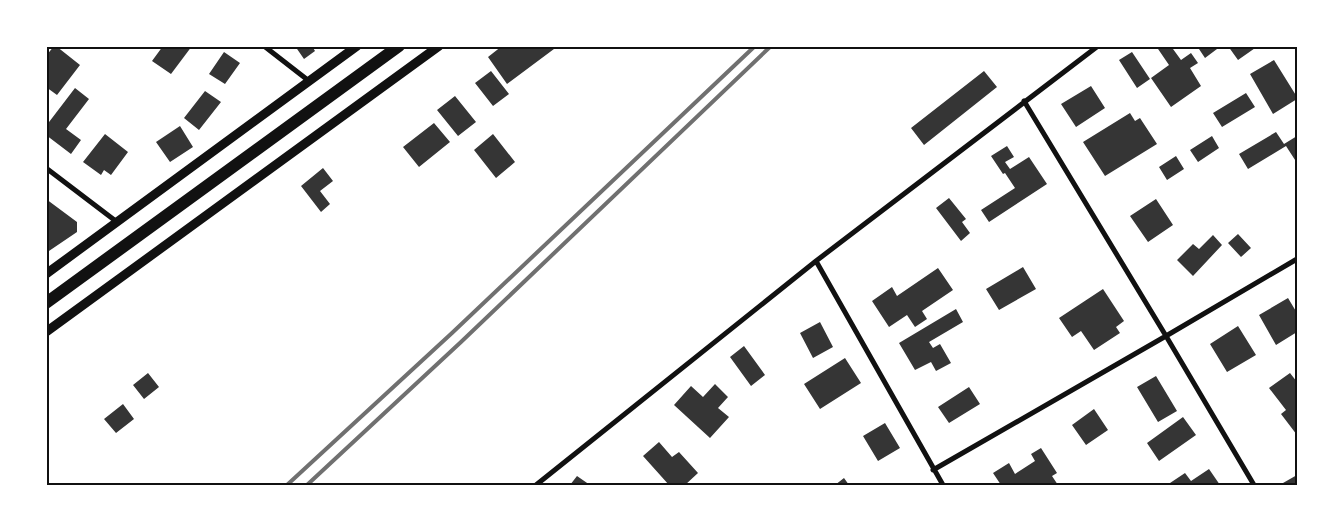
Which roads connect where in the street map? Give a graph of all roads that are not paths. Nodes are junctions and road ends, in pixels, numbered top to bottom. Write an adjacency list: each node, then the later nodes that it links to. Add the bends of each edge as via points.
1 (264, 46): 6 (street)
2 (357, 46): 6 (street)
3 (399, 46): 13 (main road)
4 (439, 46): 14 (street)
5 (1098, 46): 7 (street)
6 (310, 81): 9 (street)
7 (1024, 101): 11 (street); 15 (street)
8 (46, 168): 9 (street)
9 (118, 222): 12 (street)
10 (1297, 259): 15 (street)
11 (816, 261): 16 (street); 17 (street)
12 (46, 274)
13 (46, 303)
14 (46, 332)
15 (1166, 336): 16 (street); 19 (street)
16 (933, 470): 18 (street)
17 (536, 485)
18 (943, 485)
19 (1254, 485)

